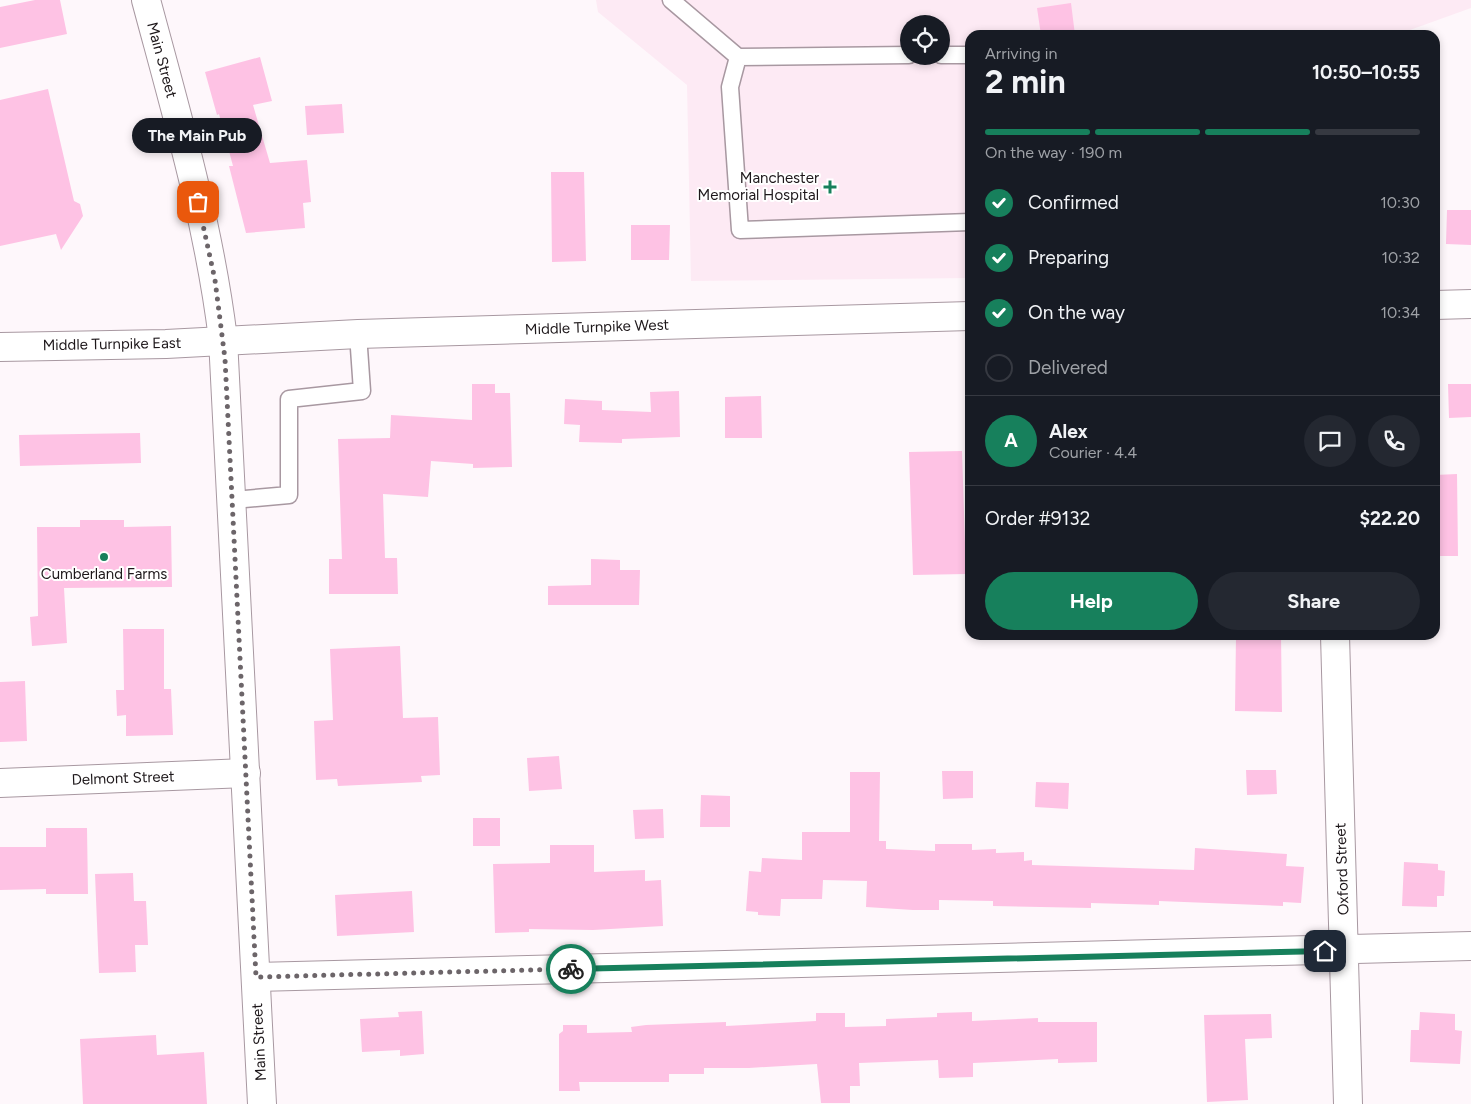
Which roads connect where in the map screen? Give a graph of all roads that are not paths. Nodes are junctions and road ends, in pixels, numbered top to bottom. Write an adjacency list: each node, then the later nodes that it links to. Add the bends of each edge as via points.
1 (146, 0): 12 (main road, Main Street, via 198,202)
2 (670, 0): 6 (lane)
3 (900, 55): 6 (lane)
4 (950, 55): 5 (lane)
5 (965, 55)
6 (738, 57): 7 (lane, via 730,88 740,230)
7 (965, 222)
8 (1471, 304): 9 (main road)
9 (1440, 305)
10 (965, 316): 11 (main road, Middle Turnpike West)
11 (358, 334): 12 (main road, Middle Turnpike West); 14 (lane, via 362,391 289,399 290,495)
12 (224, 341): 13 (main road, Middle Turnpike East); 14 (main road, Main Street)
13 (0, 347)
14 (233, 500): 16 (main road, Main Street)
15 (1335, 640): 19 (main road, Oxford Street)
16 (246, 773): 17 (main road, Delmont Street); 20 (main road, Main Street)
17 (0, 783)
18 (1471, 946): 19 (main road)
19 (1344, 950): 20 (main road); 22 (main road, Oxford Street)
20 (256, 977): 21 (main road, Main Street)
21 (262, 1104)
22 (1348, 1104)

